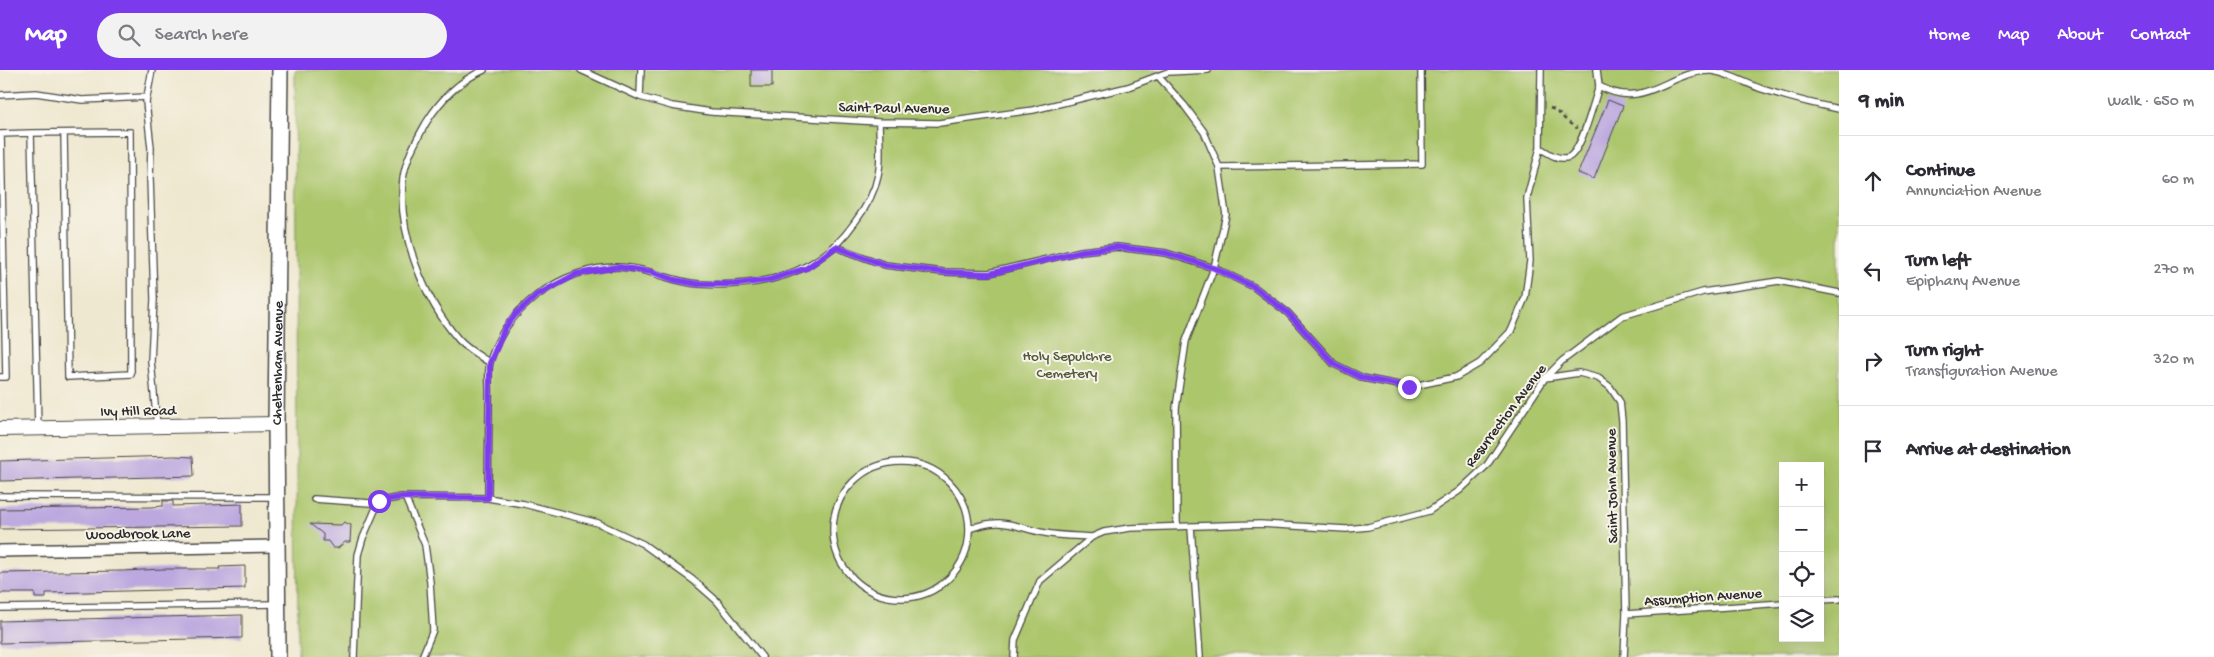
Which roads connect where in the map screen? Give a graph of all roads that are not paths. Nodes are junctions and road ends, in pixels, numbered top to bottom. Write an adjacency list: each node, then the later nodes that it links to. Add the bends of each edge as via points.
1 (152, 70): 13 (lane)
2 (280, 70): 28 (main road, Cheltenham Avenue)
3 (484, 70): 25 (lane, via 438,103 412,147 403,178 403,198 404,220 416,267 434,303 460,341)
4 (581, 70): 14 (lane, Saint Paul Avenue)
5 (641, 70): 14 (lane)
6 (1208, 70): 10 (lane, Saint Paul Avenue, via 1168,72)
7 (1421, 70): 21 (lane, via 1422,164)
8 (1541, 70): 20 (lane)
9 (1597, 70): 11 (lane)
10 (1158, 76): 16 (lane, Saint Paul Avenue, via 1128,87 1033,110 939,123); 21 (lane, via 1204,132)
11 (1599, 86): 15 (lane, via 1626,95 1656,87 1684,74 1711,71 1772,92); 20 (lane, via 1577,149 1568,157 1556,158)
12 (0, 95): 13 (lane, via 36,94 82,100)
13 (147, 97): 29 (lane, via 153,242 151,361)
14 (640, 97): 16 (lane, Saint Paul Avenue, via 711,112)
15 (1839, 109)
16 (879, 122): 22 (lane, via 878,175 859,217)
17 (30, 133): 18 (lane); 19 (lane); 30 (lane)
18 (64, 133): 18 (lane, via 130,132 130,374 68,376)
19 (1, 134): 26 (lane, via 6,377)
20 (1540, 148): 23 (lane, via 1527,198 1530,261 1526,298 1511,331 1480,363 1456,377 1409,387 1363,378 1334,364 1288,313 1254,287)
21 (1220, 167): 23 (lane, via 1226,214)
22 (836, 247): 23 (lane, via 885,265 943,272 989,274 1082,251 1117,247 1166,253); 25 (lane, via 807,268 769,280 738,284 697,284 618,267 577,274 537,295 516,314 505,328)
23 (1214, 268): 38 (lane, via 1186,341 1176,408)
24 (1839, 293): 27 (lane, Resurrection Avenue, via 1779,281 1716,289 1656,305 1622,316 1562,361)
25 (490, 363): 35 (lane)
26 (0, 377)
27 (1545, 378): 39 (lane, Resurrection Avenue, via 1487,465 1459,491 1429,511 1346,529 1260,524); 49 (lane, Saint John Avenue, via 1579,373 1598,378 1610,387 1620,402)
28 (276, 424): 29 (street, Ivy Hill Road); 33 (main road, Cheltenham Avenue)
29 (157, 426): 30 (street, Ivy Hill Road)
30 (38, 428): 31 (street, Ivy Hill Road)
31 (0, 429)
32 (0, 496): 33 (lane)
33 (277, 497): 42 (main road, Cheltenham Avenue)
34 (405, 497): 35 (lane); 37 (lane); 52 (lane, via 425,545 430,582 433,630)
35 (488, 498): 53 (lane, via 598,523 643,544 717,601)
36 (314, 499): 37 (lane)
37 (379, 501): 51 (lane, via 358,555)
38 (1177, 526): 39 (lane, Resurrection Avenue); 41 (lane, Resurrection Avenue, via 1130,528)
39 (1191, 526): 55 (lane)
40 (969, 528): 40 (lane, via 965,508 955,488 940,474 920,464 899,462 878,465 849,486 835,510 832,532 837,555 850,575 868,590 899,598 937,589 954,573 966,552); 41 (lane, via 991,522 1007,523 1046,534)
41 (1092, 537): 54 (lane, via 1040,581 1014,640)
42 (277, 546): 43 (street, Woodbrook Lane); 47 (main road, Cheltenham Avenue)
43 (0, 551)
44 (1839, 599): 45 (lane)
45 (1824, 600)
46 (1779, 603): 49 (lane, Assumption Avenue)
47 (278, 604): 48 (lane); 50 (main road, Cheltenham Avenue)
48 (0, 608)
49 (1626, 614): 56 (lane, Saint John Avenue)
50 (278, 657)
51 (354, 657)
52 (422, 657)
53 (762, 657)
54 (1014, 657)
55 (1200, 657)
56 (1624, 657)

